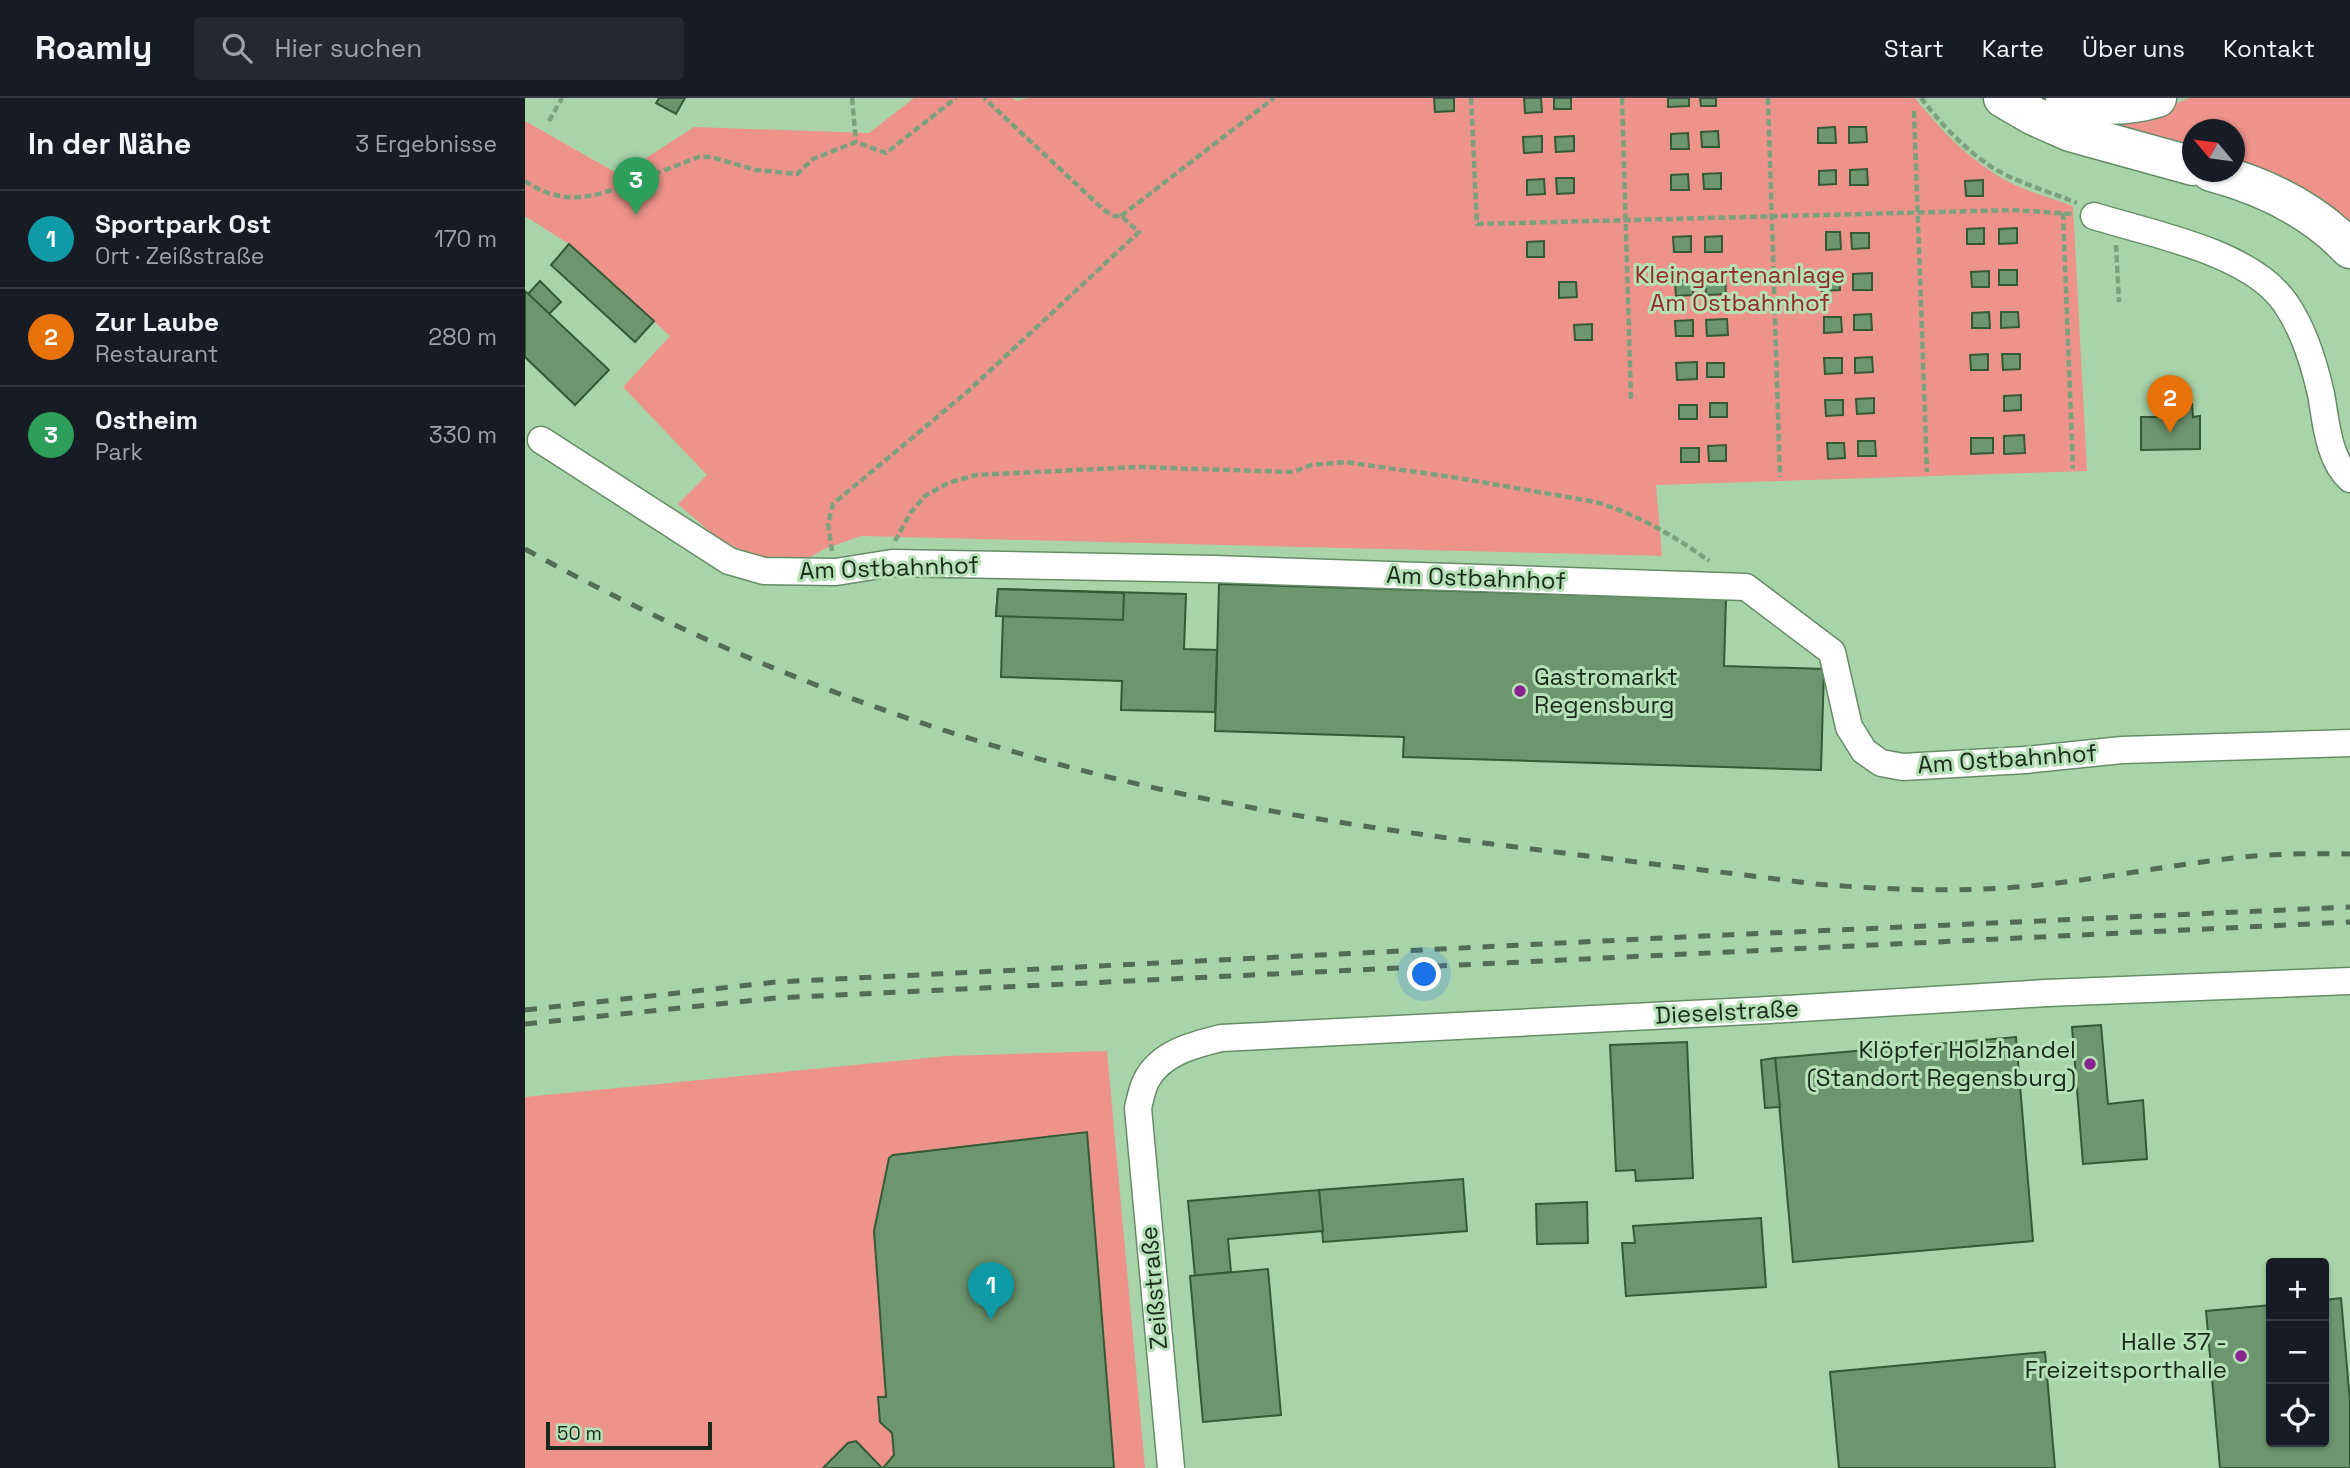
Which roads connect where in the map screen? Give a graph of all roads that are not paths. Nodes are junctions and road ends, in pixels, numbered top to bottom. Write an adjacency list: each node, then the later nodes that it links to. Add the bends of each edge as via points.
1 (2003, 98): 4 (highway, via 2070,132)
2 (2065, 98): 3 (highway, via 2099,106)
3 (2157, 98)
4 (2182, 163)
5 (2242, 182): 7 (highway, via 2288,200)
6 (2104, 220): 9 (street, via 2218,255 2273,288 2303,332 2332,448)
7 (2350, 248)
8 (541, 440): 10 (street, Am Ostbahnhof, via 729,561 764,571 835,572 892,563 1746,587 1832,652 1849,727 1864,751 1881,762 1903,767 2122,750)
9 (2350, 479)
10 (2350, 743)
11 (2350, 981): 12 (street, Dieselstraße, via 1221,1038 1187,1046 1165,1059 1146,1081)
12 (1138, 1108): 13 (street, Zeißstraße)
13 (1171, 1468)

